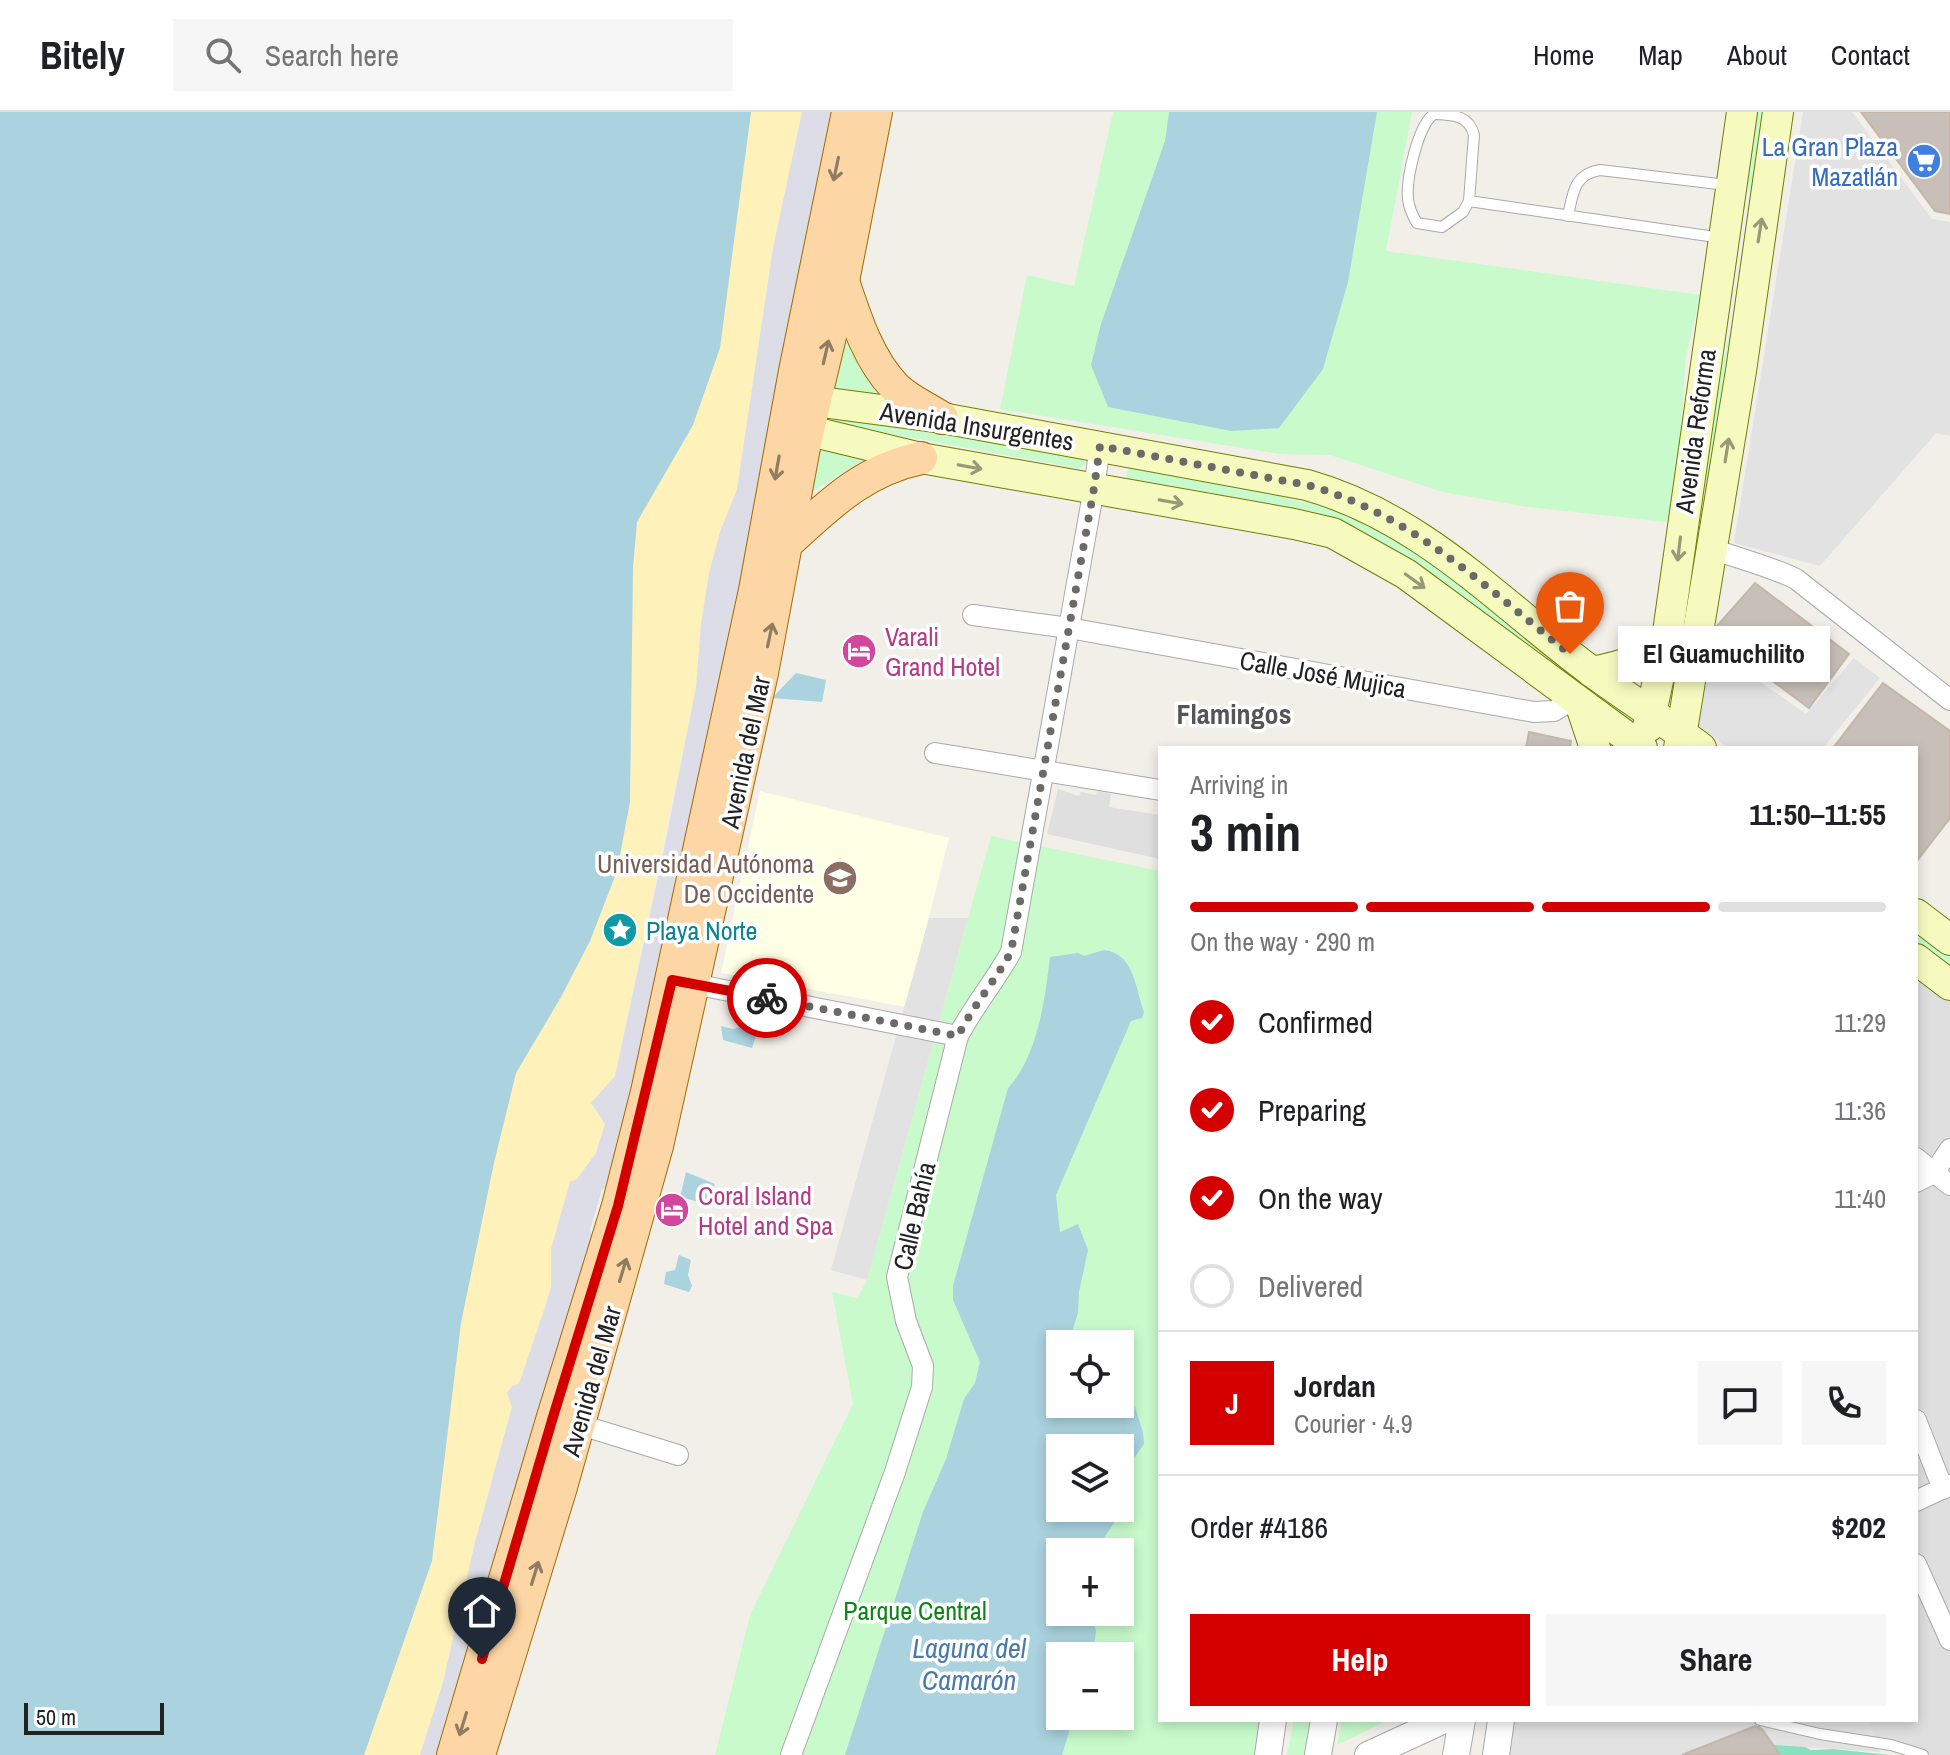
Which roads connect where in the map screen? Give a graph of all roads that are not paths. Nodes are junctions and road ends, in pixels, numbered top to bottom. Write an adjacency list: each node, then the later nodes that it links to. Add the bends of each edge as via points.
1 (848, 112): 12 (main road, Avenida del Mar, one-way to 12)
2 (876, 112): 9 (main road, Avenida del Mar)
3 (1742, 112): 5 (main road, Avenida Reforma)
4 (1778, 112): 11 (main road, Avenida Reforma, one-way to 4)
5 (1731, 185): 7 (lane, via 1589,172 1574,190); 8 (main road, Avenida Reforma)
6 (1469, 201): 6 (lane, via 1471,125 1464,118 1434,114 1425,120 1417,145 1407,195 1410,210 1417,223 1442,227); 7 (lane)
7 (1568, 216): 8 (lane)
8 (1724, 239): 10 (main road, Avenida Reforma)
9 (843, 281): 12 (main road, Avenida del Mar, one-way to 9); 13 (main road, via 882,370 895,387)
10 (1715, 302): 11 (main road); 16 (main road, Avenida Reforma)
11 (1748, 307): 18 (main road, Avenida Reforma, one-way to 11)
12 (800, 413): 13 (main road, Avenida Insurgentes); 15 (main road, Avenida Insurgentes); 19 (main road, Avenida del Mar); 38 (main road, Avenida del Mar, one-way to 38, via 755,590)
13 (942, 418): 14 (main road, Avenida Insurgentes)
14 (1100, 446): 17 (street, Calle Bahía); 24 (main road, Avenida Insurgentes, via 1307,485 1373,509 1438,549)
15 (921, 458): 17 (main road, Avenida Insurgentes, one-way to 17); 19 (main road, via 894,464 855,485)
16 (1687, 483): 18 (main road); 23 (main road, Avenida Reforma, one-way to 23)
17 (1094, 488): 22 (street, Calle Bahía); 26 (main road, Avenida Insurgentes, one-way to 26, via 1333,533 1406,574)
18 (1720, 493): 20 (main road, Avenida Reforma)
19 (787, 543): 38 (main road, Avenida del Mar, one-way to 19, via 768,646)
20 (1712, 549): 25 (street, via 1796,579); 28 (main road, Avenida Reforma)
21 (973, 615): 22 (street, Calle José Mujica)
22 (1069, 628): 26 (street, Calle José Mujica, via 1534,712); 33 (street, Calle Bahía)
23 (1667, 639): 24 (main road, via 1636,661); 27 (main road, Avenida Reforma)
24 (1592, 672): 27 (main road, Avenida Insurgentes)
25 (1950, 700)
26 (1577, 701): 29 (main road); 30 (main road, Avenida Insurgentes)
27 (1651, 711): 28 (main road, Avenida Insurgentes); 31 (main road, Avenida Reforma)
28 (1687, 743)
29 (1594, 746)
30 (1639, 746)
31 (1642, 746)
32 (935, 753): 33 (street)
33 (1044, 769): 34 (street); 40 (street, Calle Bahía, via 1011,952)
34 (1158, 790)
35 (1918, 916): 36 (main road)
36 (1950, 940)
37 (1918, 961): 39 (main road)
38 (684, 982): 40 (street); 44 (main road, Avenida del Mar, via 618,1206)
39 (1950, 985)
40 (958, 1036): 59 (street, Calle Bahía, via 897,1277 923,1366 922,1387)
41 (1950, 1149): 43 (street)
42 (1918, 1161): 43 (street)
43 (1933, 1180)
44 (565, 1420): 46 (street); 57 (main road, Avenida del Mar, one-way to 57); 58 (main road, Avenida del Mar, one-way to 44)
45 (1918, 1424): 47 (street)
46 (678, 1455)
47 (1946, 1487): 48 (street)
48 (1918, 1500)
49 (1918, 1568): 50 (street)
50 (1950, 1640)
51 (1273, 1722): 60 (street)
52 (1324, 1722): 61 (street)
53 (1440, 1722): 62 (street)
54 (1462, 1722): 63 (street)
55 (1501, 1722): 64 (street)
56 (1769, 1722): 65 (lane)
57 (453, 1755)
58 (479, 1755)
59 (791, 1755)
60 (1268, 1755)
61 (1318, 1755)
62 (1368, 1755)
63 (1456, 1755)
64 (1496, 1755)
65 (1923, 1755)

